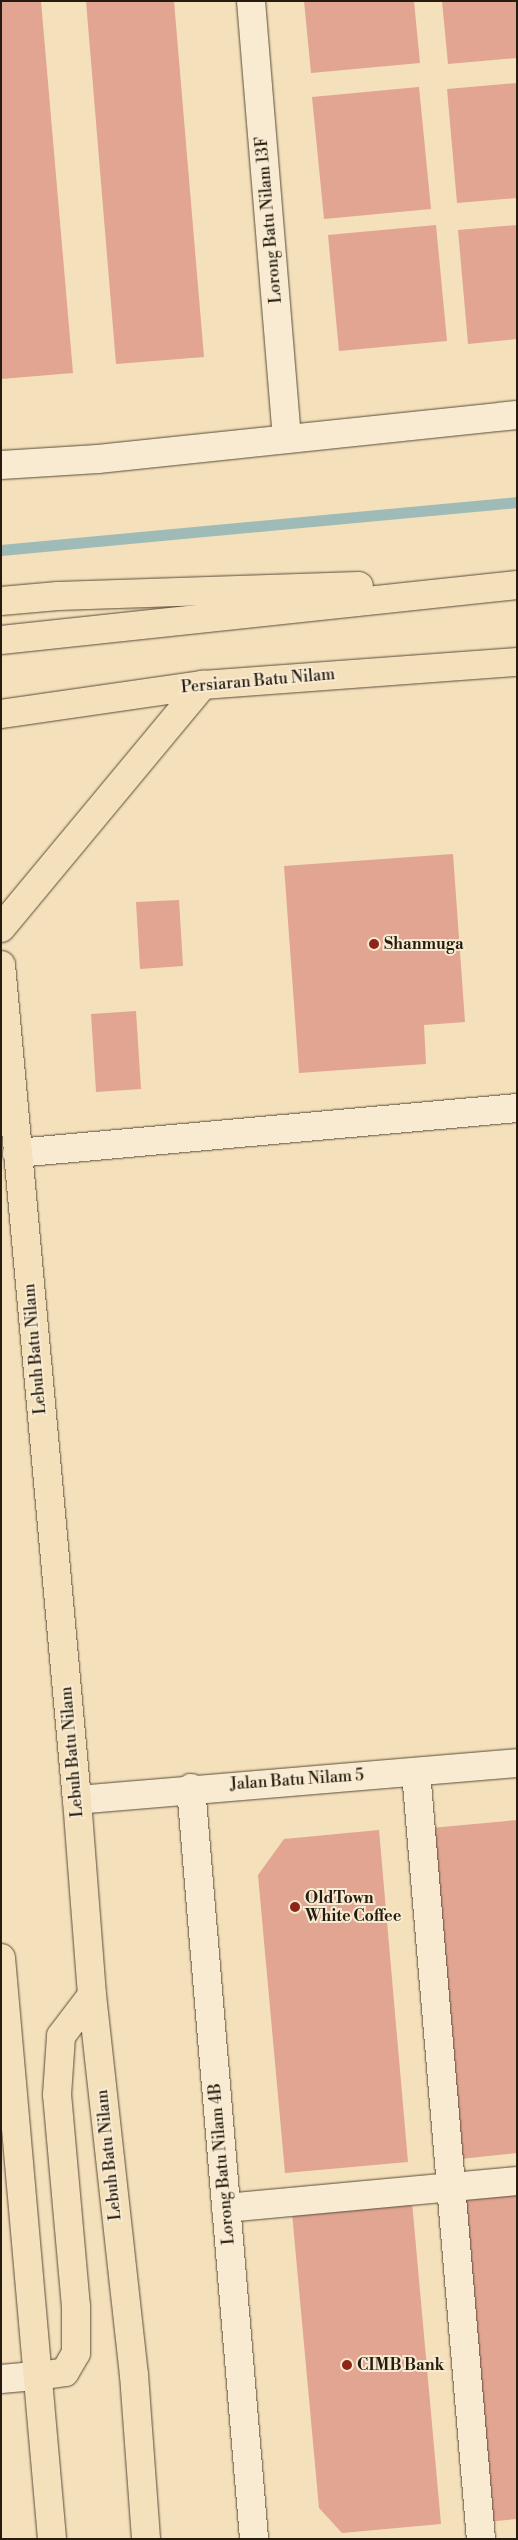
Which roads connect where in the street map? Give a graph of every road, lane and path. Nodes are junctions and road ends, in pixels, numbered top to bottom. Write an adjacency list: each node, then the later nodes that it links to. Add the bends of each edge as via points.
1 (251, 1): 3 (street, Lorong Batu Nilam 13F)
2 (517, 415): 3 (street)
3 (287, 439): 4 (street)
4 (1, 465)
5 (517, 584): 6 (main road, via 307,587); 7 (main road)
6 (1, 601)
7 (1, 640)
8 (517, 662): 9 (main road, Persiaran Batu Nilam)
9 (203, 685): 10 (main road, Persiaran Batu Nilam); 11 (main road)
10 (1, 714)
11 (1, 928)
12 (1, 965): 14 (main road, Lebuh Batu Nilam)
13 (517, 1108): 14 (street)
14 (17, 1153): 18 (main road, Lebuh Batu Nilam)
15 (517, 1763): 16 (street, Jalan Batu Nilam 5)
16 (416, 1772): 17 (street, Jalan Batu Nilam 5); 22 (street)
17 (192, 1788): 18 (street, Jalan Batu Nilam 5); 23 (street, Lorong Batu Nilam 4B)
18 (77, 1800): 20 (main road, Lebuh Batu Nilam)
19 (1, 1958): 24 (main road)
20 (92, 1995): 24 (main road, via 61,2036 57,2095 76,2307 76,2353 65,2372); 27 (main road, Lebuh Batu Nilam, via 134,2375)
21 (517, 2181): 22 (street)
22 (453, 2185): 23 (street); 29 (street)
23 (226, 2208): 28 (street, Lorong Batu Nilam 4B)
24 (38, 2376): 25 (street); 26 (main road)
25 (1, 2379)
26 (52, 2539)
27 (146, 2539)
28 (254, 2539)
29 (481, 2539)

